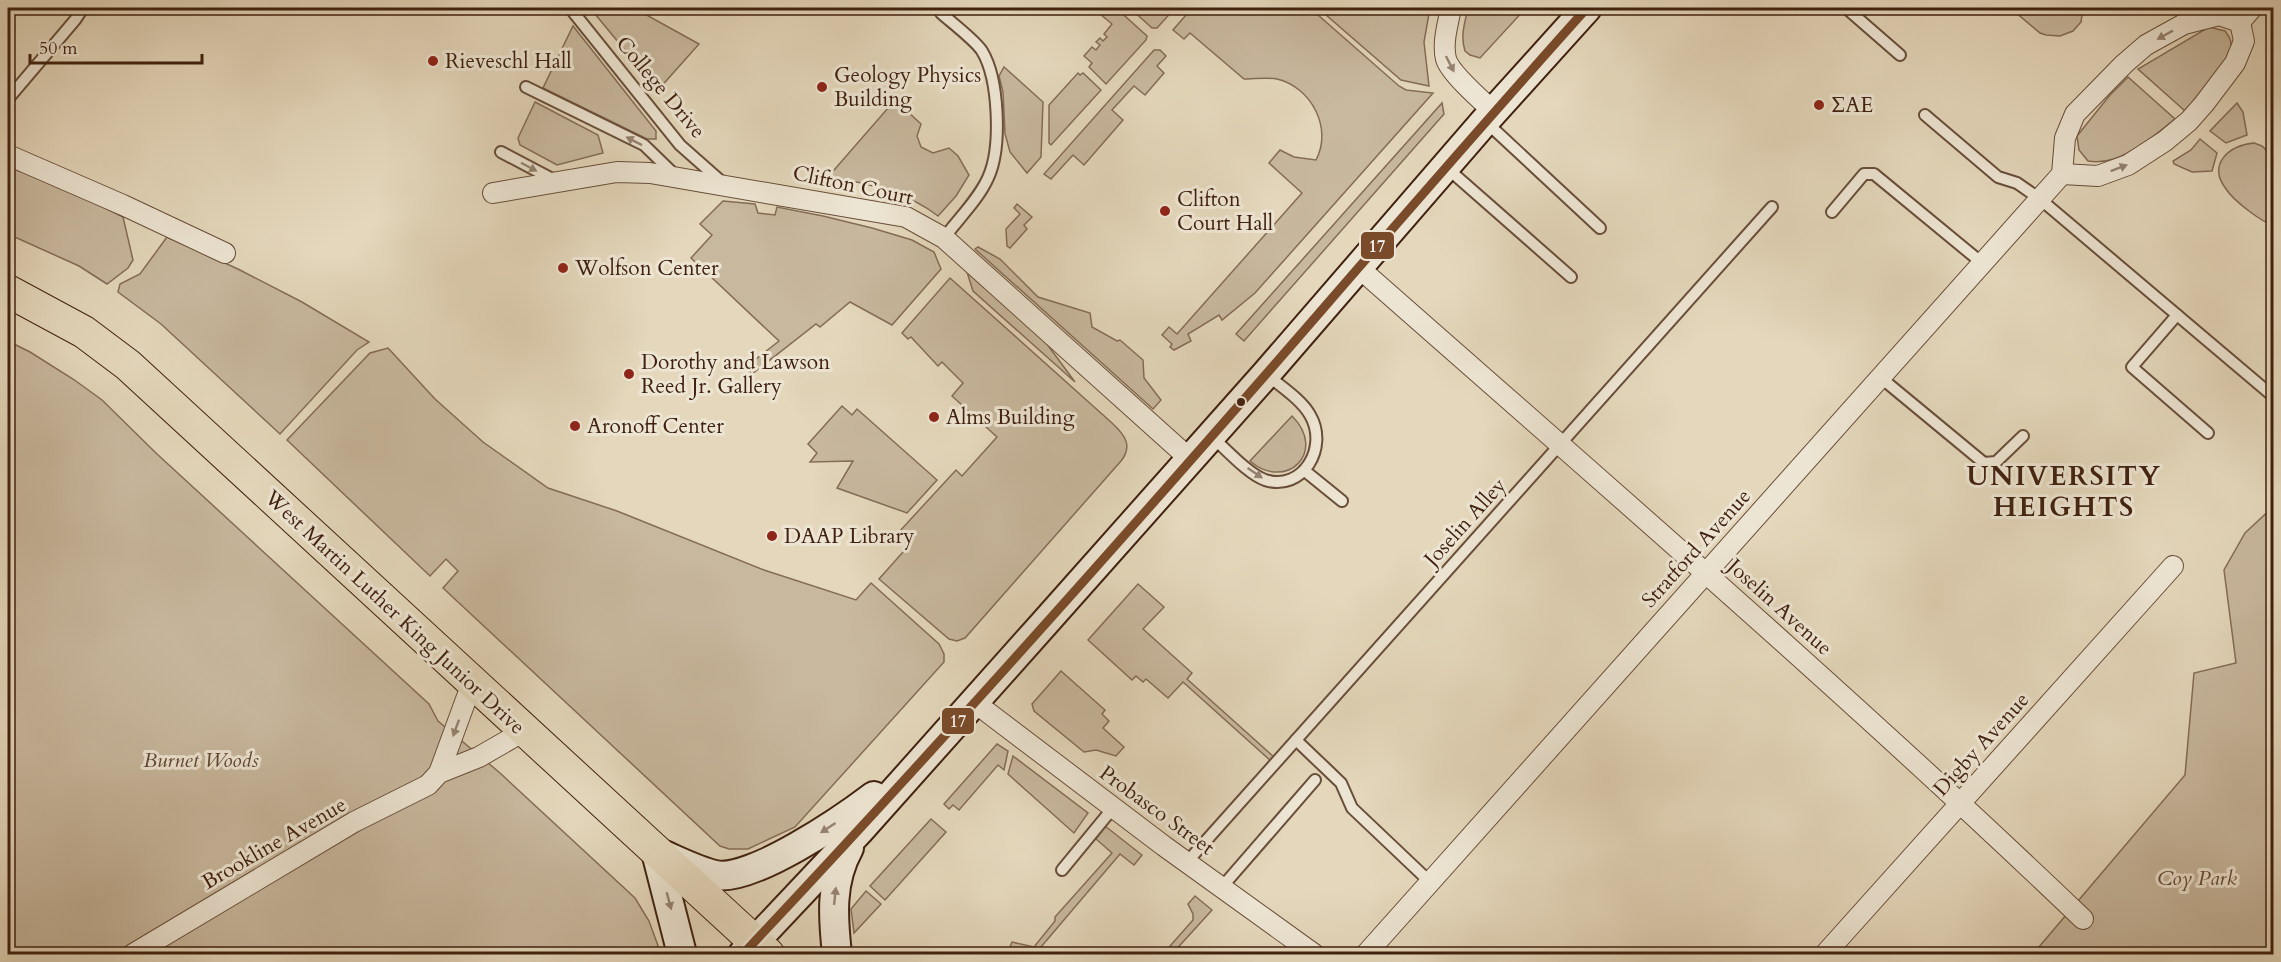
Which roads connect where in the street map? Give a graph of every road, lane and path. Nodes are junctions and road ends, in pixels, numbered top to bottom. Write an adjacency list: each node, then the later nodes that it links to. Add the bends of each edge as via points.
1 (83, 8): 10 (lane)
2 (570, 8): 19 (lane, College Drive, via 680,145)
3 (1451, 8): 12 (street, one-way to 12, via 1446,61)
4 (1587, 8): 12 (main road)
5 (1846, 8): 8 (lane)
6 (941, 13): 25 (lane, via 982,50 997,111 994,162 988,179)
7 (2246, 15): 16 (street, one-way to 7, via 2098,176 2128,165 2189,121 2235,63 2244,41); 16 (street, one-way to 16, via 2219,15 2184,24 2139,52 2075,114 2065,138)
8 (1900, 55)
9 (526, 87): 17 (lane, one-way to 9, via 644,145)
10 (8, 99)
11 (1925, 115): 21 (lane, via 1998,177 2017,183)
12 (1489, 116): 15 (main road); 24 (lane)
13 (501, 152): 18 (lane, one-way to 18)
14 (8, 155): 26 (street)
15 (1445, 166): 28 (main road); 29 (lane)
16 (2062, 174): 21 (street, Stratford Avenue)
17 (679, 178): 18 (street, Clifton Court, via 617,172); 19 (street, Clifton Court)
18 (557, 182): 20 (street, Clifton Court)
19 (728, 187): 25 (street, Clifton Court, via 906,217)
20 (493, 193)
21 (2040, 199): 27 (street, Stratford Avenue); 31 (lane)
22 (1772, 207): 38 (lane, Joselin Alley)
23 (1832, 212): 27 (lane, via 1864,174 1874,174)
24 (1600, 228)
25 (944, 238): 39 (street, Clifton Court)
26 (225, 253)
27 (1982, 263): 33 (street, Stratford Avenue)
28 (1358, 267): 32 (main road); 38 (street, Joselin Avenue)
29 (1571, 277)
30 (8, 291): 44 (main road, West Martin Luther King Junior Drive, via 84,332 128,365)
31 (2177, 315): 34 (lane); 35 (lane, via 2132,367)
32 (1266, 374): 36 (main road); 40 (lane, via 1299,403 1314,423 1317,443)
33 (1880, 378): 37 (lane, via 1984,463 1996,462); 43 (street, Stratford Avenue)
34 (2274, 397)
35 (2208, 433)
36 (1211, 436): 39 (main road); 40 (lane, one-way to 40, via 1265,480 1281,482)
37 (2023, 436)
38 (1559, 445): 43 (street, Joselin Avenue); 47 (lane, Joselin Alley)
39 (1190, 459): 45 (main road)
40 (1305, 471): 41 (lane)
41 (1342, 501)
42 (2173, 566): 51 (street, Digby Avenue)
43 (1706, 573): 51 (street, Joselin Avenue); 57 (street, Stratford Avenue)
44 (472, 682): 46 (main road, West Martin Luther King Junior Drive); 49 (street, one-way to 49)
45 (974, 702): 48 (main road); 52 (street, Probasco Street)
46 (524, 730): 49 (street, Brookline Avenue, via 478,757); 54 (main road, West Martin Luther King Junior Drive)
47 (1296, 740): 55 (lane, Joselin Alley); 57 (lane, via 1341,783 1352,808)
48 (925, 756): 53 (main road); 54 (main road, one-way to 54, via 853,812 799,846 748,870 716,875)
49 (439, 773): 61 (street, Brookline Avenue, via 428,785 344,828)
50 (1315, 780): 58 (lane)
51 (1961, 802): 59 (street, Joselin Avenue); 66 (street, Digby Avenue)
52 (1113, 808): 55 (street, Probasco Street); 56 (lane)
53 (859, 831): 60 (main road); 63 (main road, one-way to 53, via 833,915 838,872)
54 (656, 852): 60 (main road, West Martin Luther King Junior Drive); 62 (main road, one-way to 62)
55 (1187, 862): 58 (street, Probasco Street)
56 (1062, 870)
57 (1430, 882): 65 (street, Stratford Avenue)
58 (1222, 887): 64 (street, Probasco Street)
59 (2083, 919)
60 (755, 950)
61 (133, 954)
62 (682, 954)
63 (837, 954)
64 (1314, 954)
65 (1366, 954)
66 (1825, 954)

